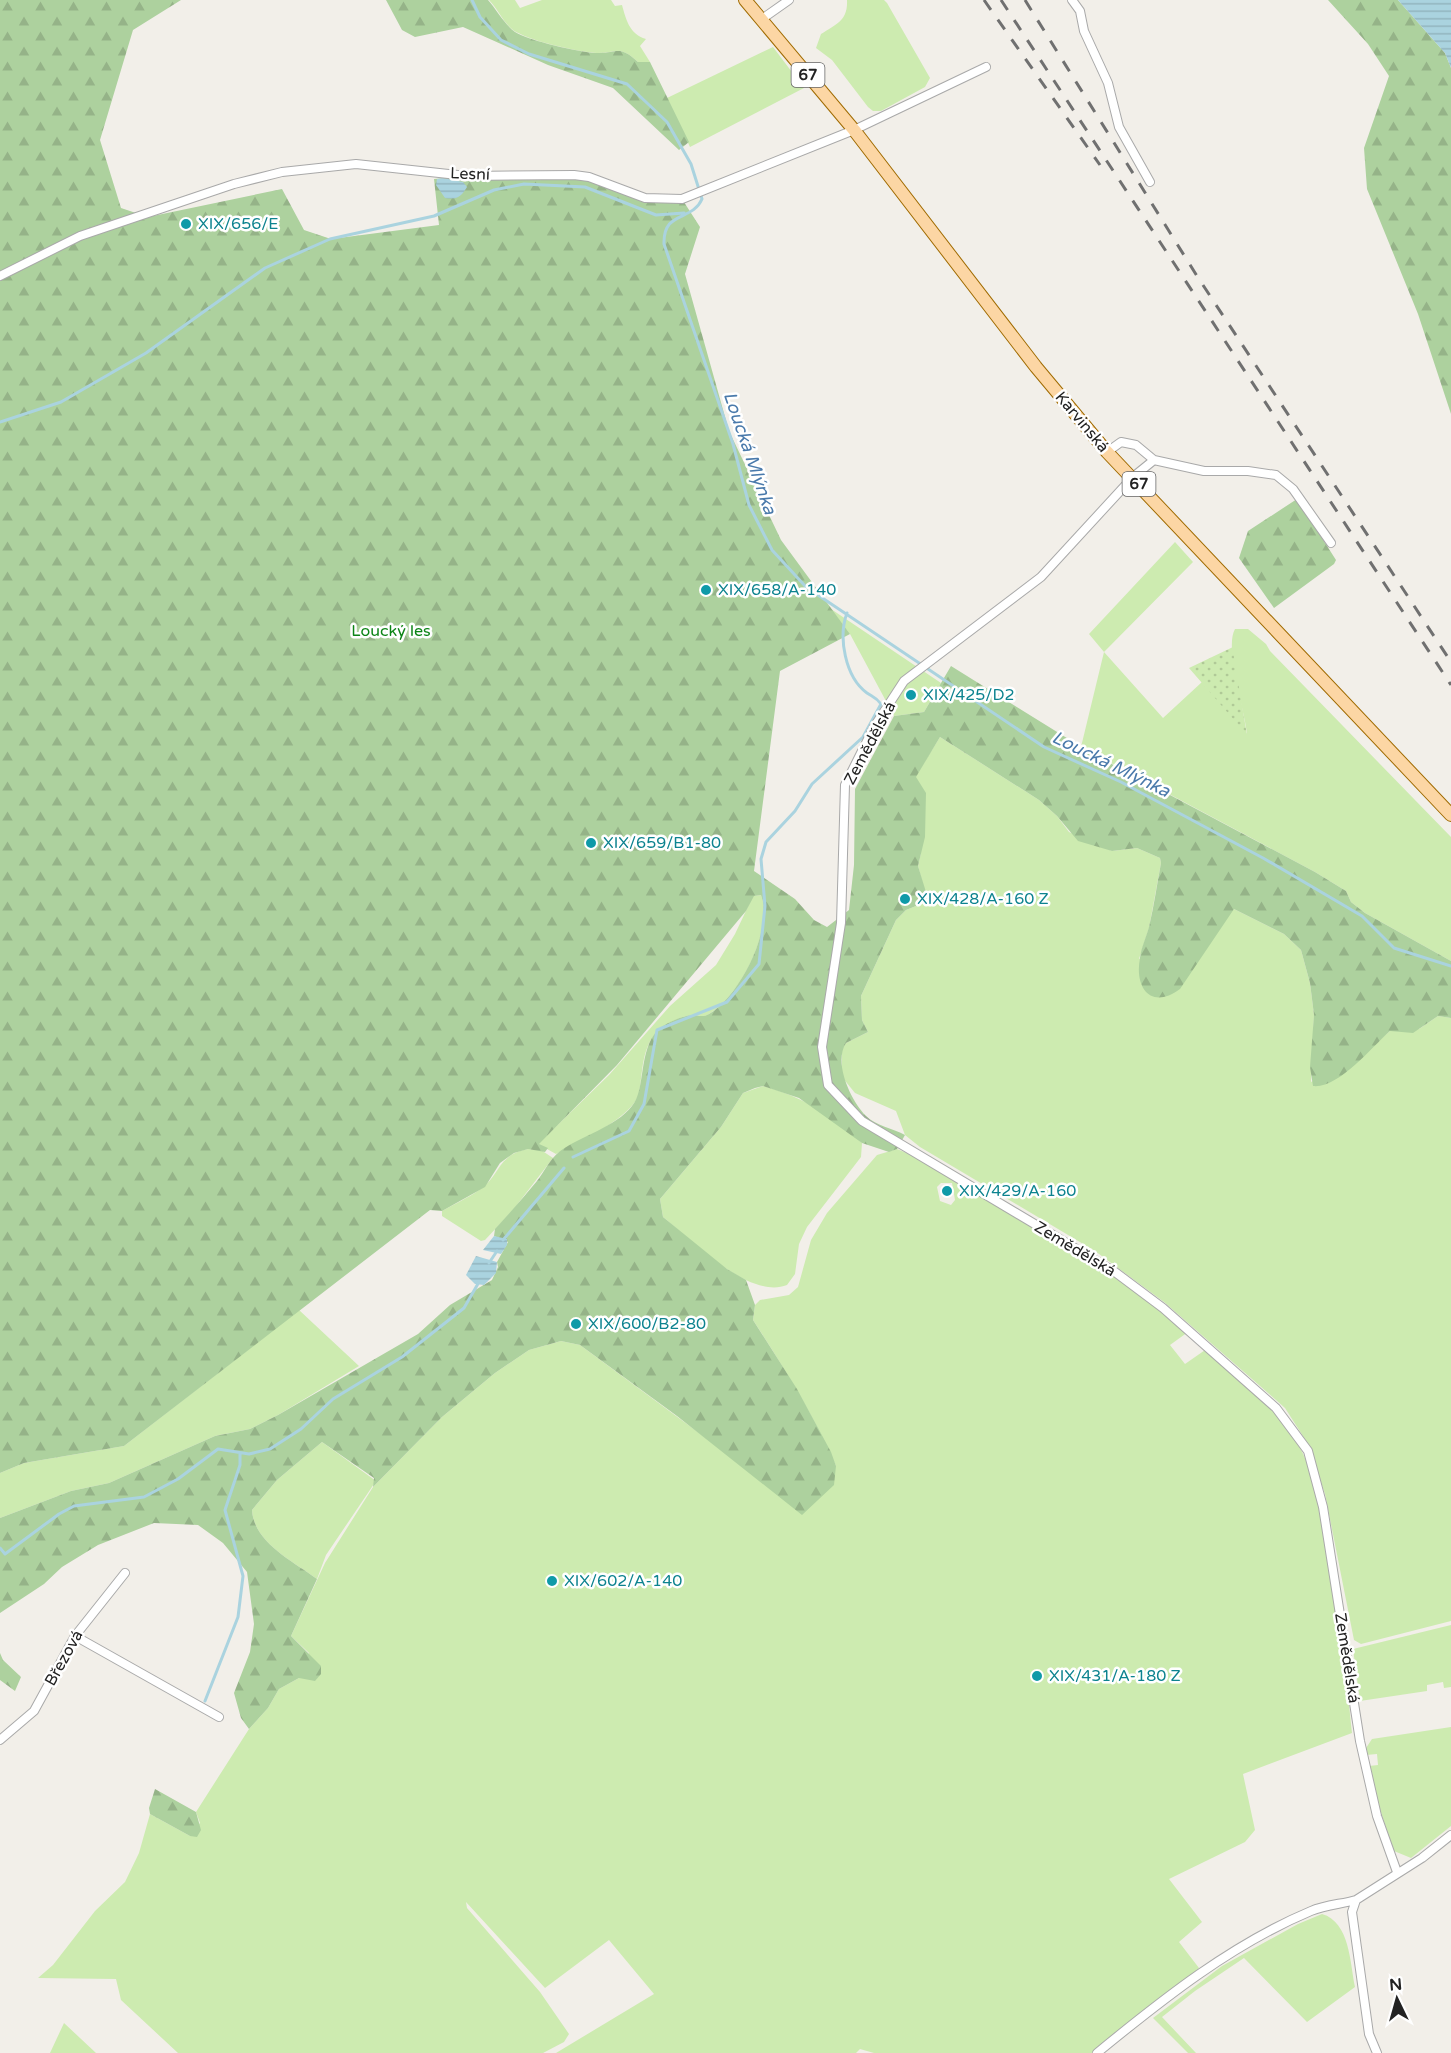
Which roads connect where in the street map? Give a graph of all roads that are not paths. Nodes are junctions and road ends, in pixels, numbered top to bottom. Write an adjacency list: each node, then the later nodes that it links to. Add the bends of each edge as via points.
1 (746, 0): 4 (main road, Karvinská / 67)
2 (789, 0): 4 (street)
3 (1072, 0): 7 (street, via 1108,83 1119,127)
4 (762, 19): 6 (main road, Karvinská / 67)
5 (986, 68): 6 (street, Lesní)
6 (854, 130): 8 (street, Lesní, via 682,199 645,198 574,175 467,176 356,164 282,172 234,184 80,236); 9 (main road, Karvinská / 67, via 1036,367)
7 (1150, 182)
8 (0, 276)
9 (1107, 452): 10 (street, via 1121,442 1136,445); 11 (main road, Karvinská / 67)
10 (1154, 460): 11 (street, Zemědělská); 12 (street, via 1203,471 1276,475 1293,489)
11 (1133, 477): 13 (main road, Karvinská / 67); 19 (street, Zemědělská, via 1041,577 904,681 845,785 841,923 822,1047 828,1085 862,1121 1115,1272 1163,1308 1276,1408 1308,1451 1323,1507 1360,1741 1377,1816)
12 (1331, 543)
13 (1451, 815)
14 (125, 1573): 15 (street, Březová)
15 (75, 1636): 16 (street); 17 (street, Březová, via 34,1711)
16 (219, 1717)
17 (0, 1740)
18 (1451, 1835): 19 (street)
19 (1396, 1872): 20 (street)
20 (1356, 1900): 21 (street, via 1314,1910 1231,1954 1150,2010); 22 (street, via 1352,1912 1357,1961 1369,2034)
21 (1097, 2053)
22 (1377, 2053)

